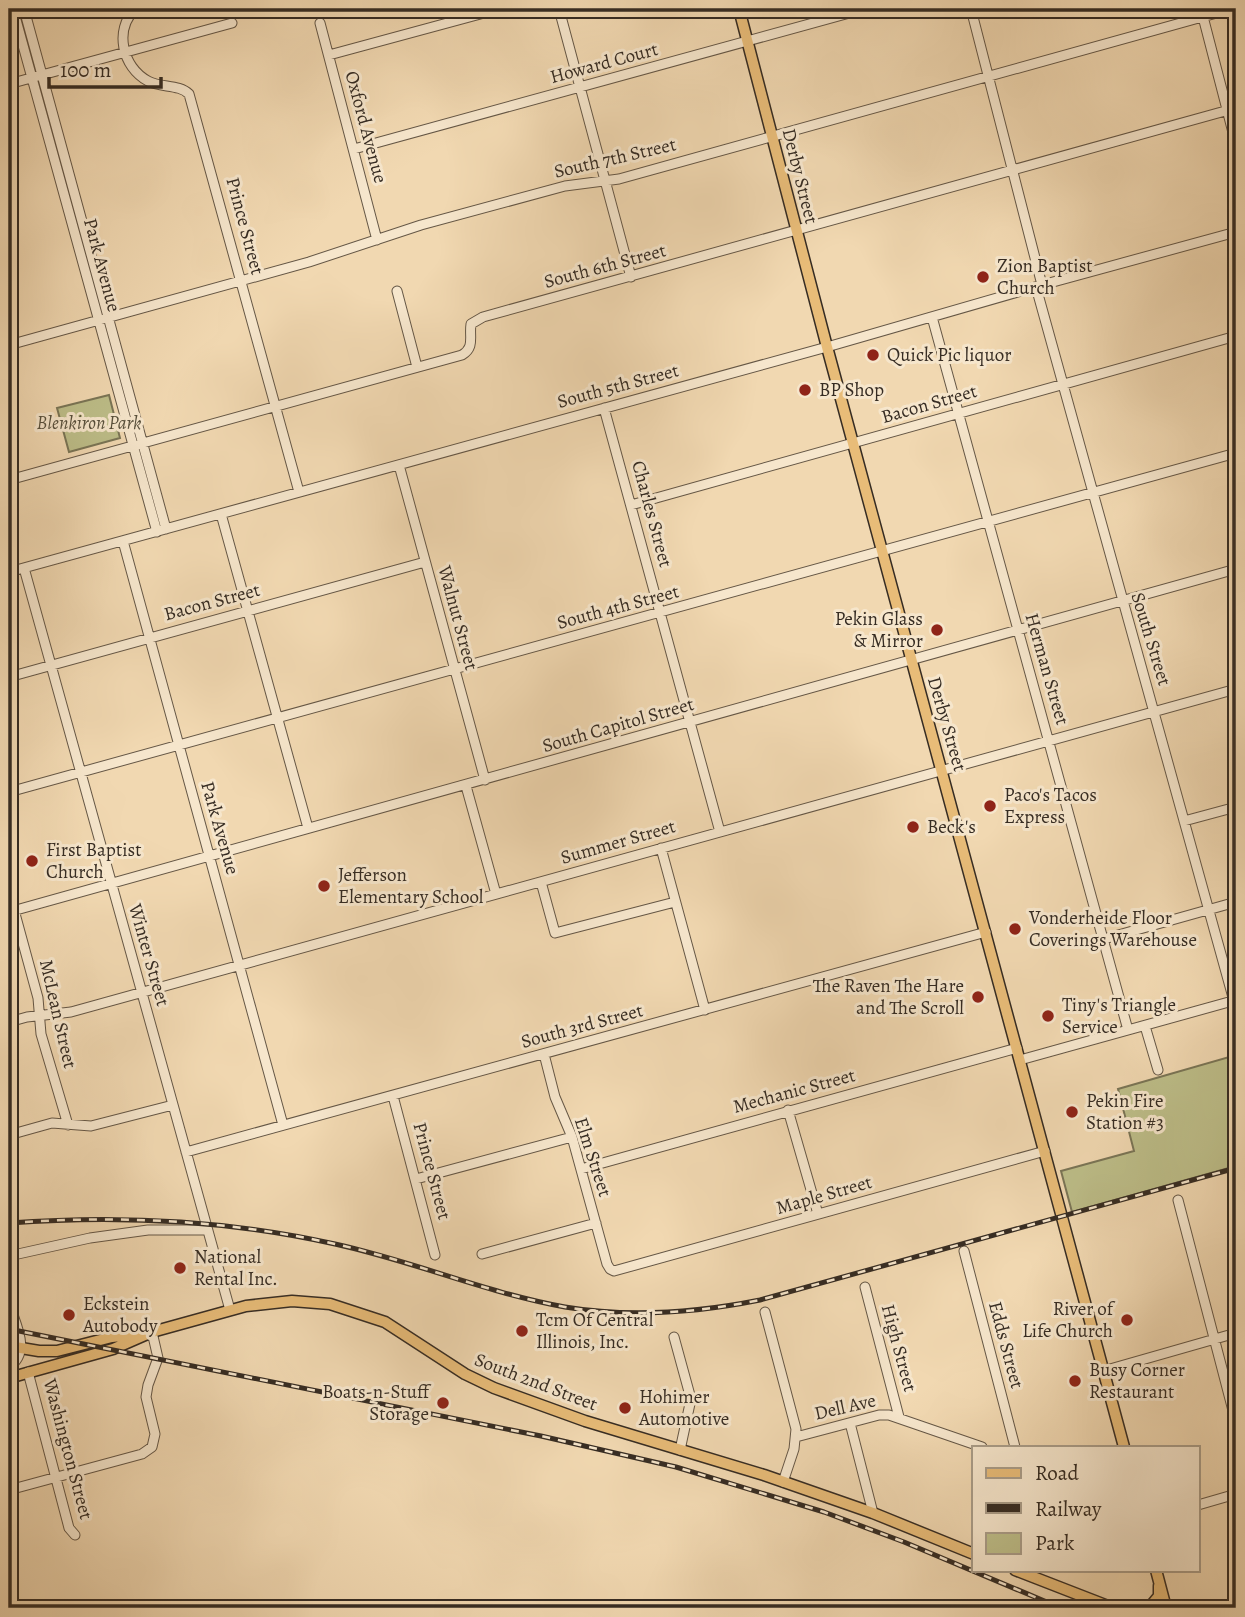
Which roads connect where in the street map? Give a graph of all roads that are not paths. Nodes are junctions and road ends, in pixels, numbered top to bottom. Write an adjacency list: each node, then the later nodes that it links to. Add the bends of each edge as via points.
1 (13, 9): 18 (street, Park Avenue)
2 (24, 9): 16 (street, Park Avenue)
3 (135, 9): 14 (street, via 123,34)
4 (499, 9): 15 (street)
5 (559, 9): 20 (street)
6 (739, 9): 13 (main road, Derby Street)
7 (864, 9): 13 (street, Howard Court)
8 (971, 9): 17 (street, South Street)
9 (1231, 9): 10 (street, South 7th Street)
10 (1202, 13): 17 (street, South 7th Street); 21 (street)
11 (232, 23): 14 (street)
12 (320, 23): 15 (street, Oxford Avenue)
13 (748, 41): 20 (street, Howard Court); 22 (main road, Derby Street)
14 (125, 52): 16 (street); 31 (street, Prince Street, via 134,69 148,81 190,94)
15 (329, 55): 24 (street, Oxford Avenue)
16 (42, 75): 18 (street); 35 (street, Park Avenue)
17 (988, 76): 22 (street, South 7th Street); 25 (street, South Street)
18 (32, 78): 19 (street); 35 (street, Park Avenue)
19 (9, 84)
20 (580, 88): 24 (street, Howard Court); 26 (street)
21 (1232, 110): 23 (street); 25 (street, South 6th Street)
22 (772, 136): 26 (street, South 7th Street); 27 (main road, Derby Street)
23 (1236, 144)
24 (354, 149): 29 (street, Oxford Avenue)
25 (1013, 171): 27 (street, South 6th Street); 32 (street, South Street)
26 (605, 181): 29 (street, South 7th Street, via 565,186); 30 (street)
27 (796, 231): 30 (street, South 6th Street); 39 (main road, Derby Street)
28 (1236, 232): 32 (street, South 5th Street)
29 (377, 240): 31 (street, South 7th Street)
30 (631, 277): 40 (street, South 6th Street, via 476,320 467,352)
31 (242, 281): 35 (street, South 7th Street); 42 (street, Prince Street)
32 (1039, 286): 34 (street, South 5th Street); 41 (street, South Street)
33 (397, 292): 40 (street)
34 (932, 317): 39 (street, South 5th Street); 44 (street, Herman Street)
35 (104, 318): 38 (street, South 7th Street); 45 (street, Park Avenue)
36 (9, 321): 38 (street)
37 (1236, 336): 41 (street, Bacon Street)
38 (12, 344)
39 (827, 348): 43 (street, South 5th Street); 46 (main road, Derby Street)
40 (416, 367): 42 (street, South 6th Street)
41 (1062, 384): 44 (street, Bacon Street); 51 (street, South Street)
42 (276, 406): 45 (street, South 6th Street); 50 (street, Prince Street)
43 (604, 408): 48 (street, South 5th Street); 52 (street, Charles Street)
44 (958, 415): 46 (street, Bacon Street); 54 (street, Herman Street)
45 (138, 444): 49 (street, South 6th Street); 55 (street, Park Avenue)
46 (853, 444): 52 (street, Bacon Street); 57 (main road, Derby Street)
47 (1236, 453): 51 (street, South 4th Street)
48 (398, 465): 50 (street, South 5th Street); 58 (street, Walnut Street)
49 (9, 480)
50 (299, 492): 53 (street, South 5th Street)
51 (1092, 493): 54 (street, South 4th Street); 62 (street, South Street)
52 (631, 505): 64 (street, Charles Street)
53 (221, 514): 55 (street, South 5th Street); 63 (street)
54 (987, 522): 57 (street, South 4th Street); 65 (street, Herman Street)
55 (162, 530): 56 (street, South 5th Street)
56 (122, 541): 59 (street, South 5th Street); 66 (street, Park Avenue)
57 (883, 552): 64 (street, South 4th Street); 67 (main road, Derby Street)
58 (425, 562): 63 (street, Bacon Street); 69 (street, Walnut Street)
59 (24, 568): 61 (street, South 5th Street); 68 (street, Winter Street)
60 (1236, 569): 62 (street, South Capitol Street)
61 (9, 572)
62 (1121, 601): 65 (street, South Capitol Street); 72 (street, South Street)
63 (248, 610): 66 (street, Bacon Street); 73 (street)
64 (660, 614): 69 (street, South 4th Street); 74 (street, Charles Street)
65 (1017, 631): 67 (street, South Capitol Street); 75 (street, Herman Street)
66 (149, 638): 68 (street, Bacon Street); 76 (street, Park Avenue)
67 (911, 660): 74 (street, South Capitol Street); 77 (main road, Derby Street)
68 (51, 665): 70 (street, Bacon Street); 78 (street, Winter Street)
69 (454, 670): 73 (street, South 4th Street); 79 (street, Walnut Street)
70 (9, 677)
71 (1236, 689): 72 (street, Summer Street)
72 (1155, 711): 75 (street, Summer Street); 83 (street, South Street)
73 (277, 720): 76 (street, South 4th Street); 84 (street)
74 (690, 722): 79 (street, South Capitol Street); 85 (street, Charles Street)
75 (1049, 740): 77 (street, Summer Street); 96 (street, Herman Street)
76 (179, 747): 78 (street, South 4th Street); 87 (street, Park Avenue)
77 (942, 771): 85 (street, Summer Street); 95 (main road, Derby Street)
78 (80, 773): 81 (street, South 4th Street); 89 (street, Winter Street)
79 (485, 780): 80 (street, South Capitol Street)
80 (466, 786): 84 (street, South Capitol Street); 90 (street)
81 (9, 792)
82 (1236, 807): 83 (street)
83 (1184, 821): 93 (street, South Street)
84 (308, 828): 87 (street, South Capitol Street)
85 (720, 832): 86 (street, Summer Street)
86 (661, 848): 88 (street, Summer Street); 91 (street)
87 (210, 855): 89 (street, South Capitol Street); 97 (street, Park Avenue)
88 (541, 882): 90 (street, Summer Street); 91 (street, via 555,933)
89 (111, 884): 94 (street, South Capitol Street); 98 (street, Winter Street)
90 (496, 894): 97 (street, Summer Street)
91 (676, 902): 100 (street)
92 (1236, 902): 93 (street)
93 (1208, 909): 96 (street); 99 (street, South Street)
94 (11, 911): 101 (street, McLean Street)
95 (986, 932): 100 (street, South 3rd Street); 105 (main road, Derby Street)
96 (1104, 939): 104 (street, Herman Street)
97 (240, 965): 98 (street, Summer Street); 113 (street, Park Avenue)
98 (141, 992): 101 (street, Summer Street); 110 (street, Winter Street)
99 (1235, 1000): 103 (street)
100 (705, 1010): 106 (street, South 3rd Street)
101 (40, 1017): 102 (street, Summer Street); 112 (street, McLean Street)
102 (9, 1022)
103 (1145, 1026): 104 (street); 108 (street)
104 (1128, 1030): 107 (street)
105 (1017, 1048): 107 (main road, Derby Street); 111 (street, Mechanic Street)
106 (544, 1054): 109 (street, South 3rd Street); 115 (street, Elm Street)
107 (1020, 1060): 116 (main road, Derby Street)
108 (1158, 1070)
109 (393, 1096): 113 (street, South 3rd Street); 119 (street, Prince Street)
110 (173, 1105): 112 (street, via 91,1126); 117 (street, Winter Street)
111 (789, 1110): 118 (street, Mechanic Street); 121 (street)
112 (68, 1125): 114 (street, via 50,1124)
113 (283, 1125): 117 (street, South 3rd Street)
114 (9, 1135)
115 (572, 1137): 118 (street, Elm Street); 119 (street)
116 (1045, 1151): 121 (street, Maple Street); 141 (main road, Derby Street)
117 (186, 1152): 123 (street, Winter Street)
118 (581, 1169): 122 (street, Elm Street)
119 (416, 1179): 126 (street, Prince Street)
120 (1178, 1200): 137 (street)
121 (818, 1214): 128 (street, Maple Street)
122 (596, 1223): 125 (street); 128 (street, Elm Street)
123 (207, 1230): 127 (street, via 148,1230); 131 (street, Winter Street)
124 (964, 1251): 149 (street, Edds Street)
125 (482, 1254)
126 (435, 1255)
127 (9, 1256)
128 (612, 1270)
129 (865, 1287): 144 (street, High Street)
130 (10, 1306): 135 (street); 139 (street)
131 (230, 1310): 133 (main road, South 2nd Street); 151 (main road, South 2nd Street, via 295,1301 370,1315 494,1388)
132 (765, 1312): 147 (street)
133 (152, 1332): 139 (main road, via 57,1352); 142 (main road, South 2nd Street, via 113,1349); 152 (street, via 158,1358 146,1397 155,1437 152,1447 142,1454)
134 (1236, 1333): 137 (street)
135 (9, 1335)
136 (674, 1337): 151 (street, via 691,1398)
137 (1214, 1339): 141 (street); 145 (street)
138 (9, 1346): 139 (main road)
139 (21, 1349): 140 (street)
140 (9, 1367)
141 (1103, 1371): 150 (main road, Derby Street)
142 (28, 1372): 143 (main road, South 2nd Street); 152 (street, Washington Street)
143 (9, 1378)
144 (899, 1417): 146 (street, Dell Ave, via 879,1415); 148 (street, Dell Ave)
145 (1236, 1422)
146 (850, 1423): 147 (street, Dell Ave); 157 (street)
147 (796, 1437): 153 (street)
148 (979, 1446)
149 (1015, 1446)
150 (1124, 1446)
151 (680, 1450): 153 (main road, South 2nd Street)
152 (56, 1478): 154 (street); 158 (street, Washington Street)
153 (783, 1482): 157 (main road, South 2nd Street)
154 (9, 1490)
155 (1236, 1494): 156 (street)
156 (1200, 1503)
157 (873, 1513): 159 (main road, South 2nd Street)
158 (75, 1535)
159 (972, 1553)
160 (1020, 1572): 162 (main road)
161 (1158, 1575): 163 (main road, via 1159,1596); 164 (main road)
162 (1113, 1608)
163 (1149, 1608)
164 (1166, 1608)

